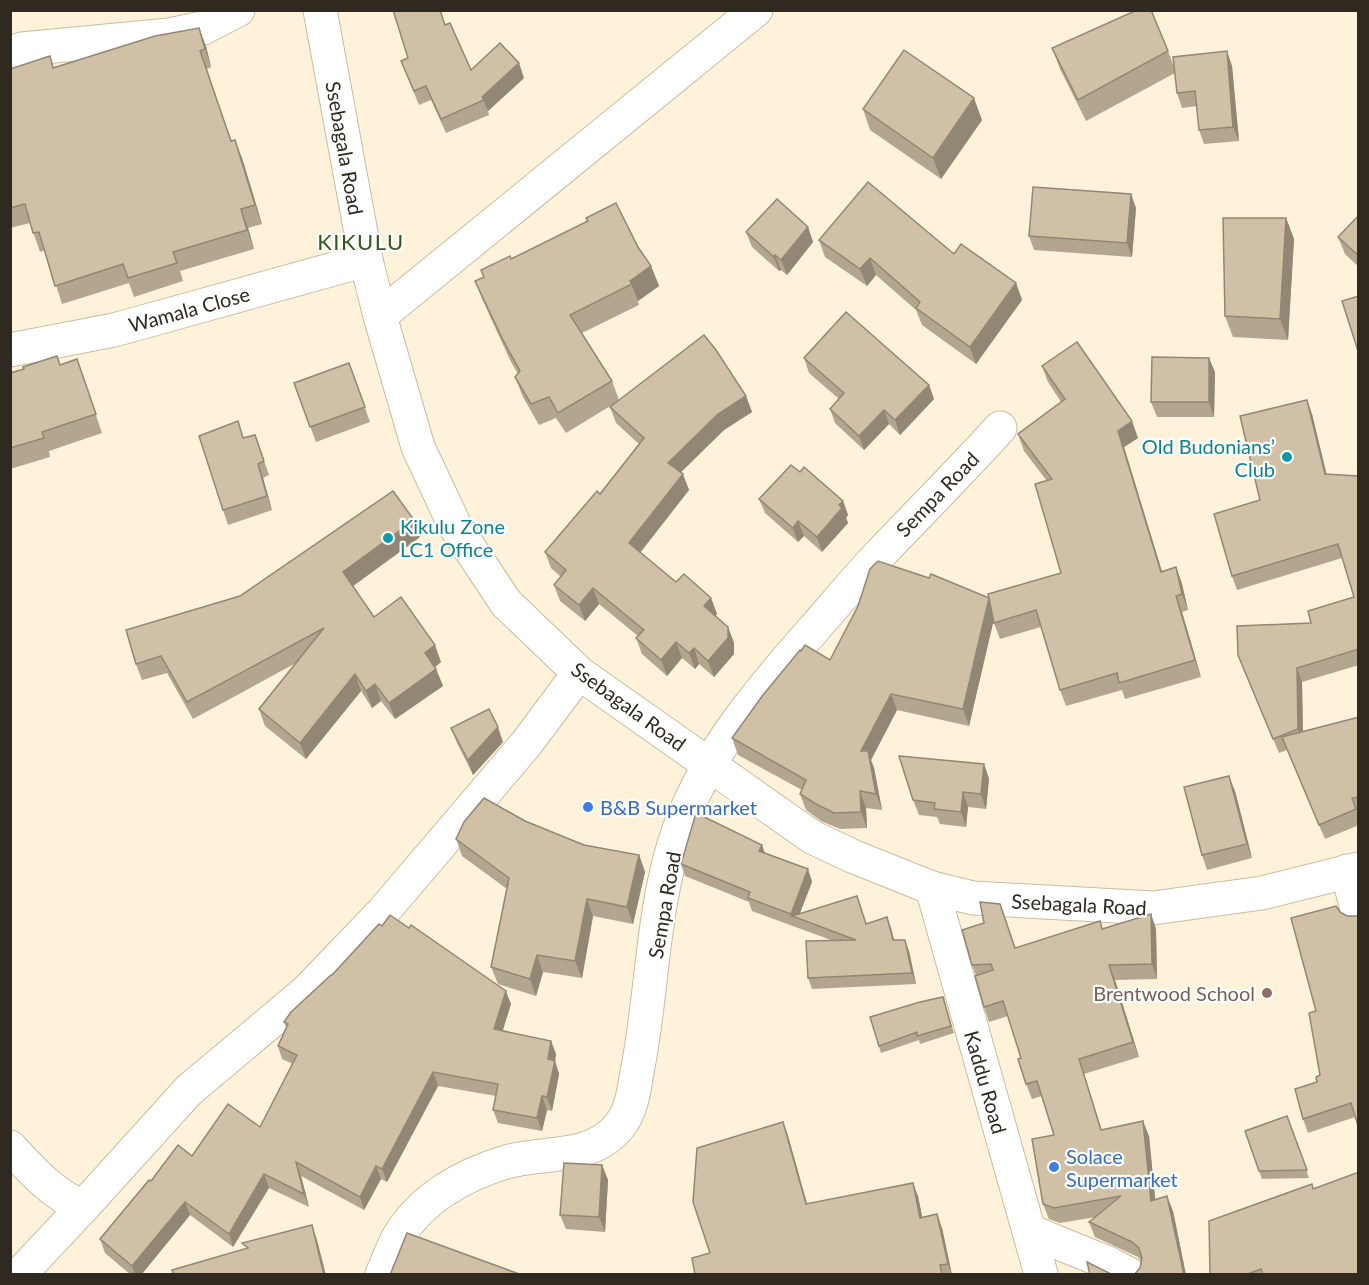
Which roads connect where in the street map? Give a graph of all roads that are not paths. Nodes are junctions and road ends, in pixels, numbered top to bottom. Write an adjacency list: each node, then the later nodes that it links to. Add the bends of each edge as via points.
1 (238, 10): 4 (street, via 202,28 169,35)
2 (320, 10): 5 (street, Ssebagala Road)
3 (756, 10): 6 (street)
4 (10, 53)
5 (366, 260): 6 (street, Ssebagala Road); 7 (street, Wamala Close, via 114,330)
6 (380, 316): 9 (street, Ssebagala Road, via 418,447 455,526 506,603)
7 (10, 351)
8 (1000, 428): 10 (street, Sempa Road, via 784,662)
9 (579, 673): 10 (street, Ssebagala Road); 15 (street, via 526,744 382,913 306,992 189,1090)
10 (709, 763): 12 (street, Ssebagala Road, via 812,837); 18 (street, Sempa Road, via 669,860 645,1033 629,1112 602,1142 580,1150 506,1162 447,1187 422,1208 398,1237)
11 (1353, 870): 12 (street, Ssebagala Road, via 1262,893 1153,908 973,898); 13 (street)
12 (932, 888): 16 (street, Kaddu Road)
13 (1359, 913)
14 (10, 1147): 15 (street, via 53,1190)
15 (83, 1207): 17 (street)
16 (1029, 1231): 19 (street, Kaddu Road); 20 (street)
17 (20, 1275)
18 (382, 1275)
19 (1041, 1275)
20 (1129, 1275)

